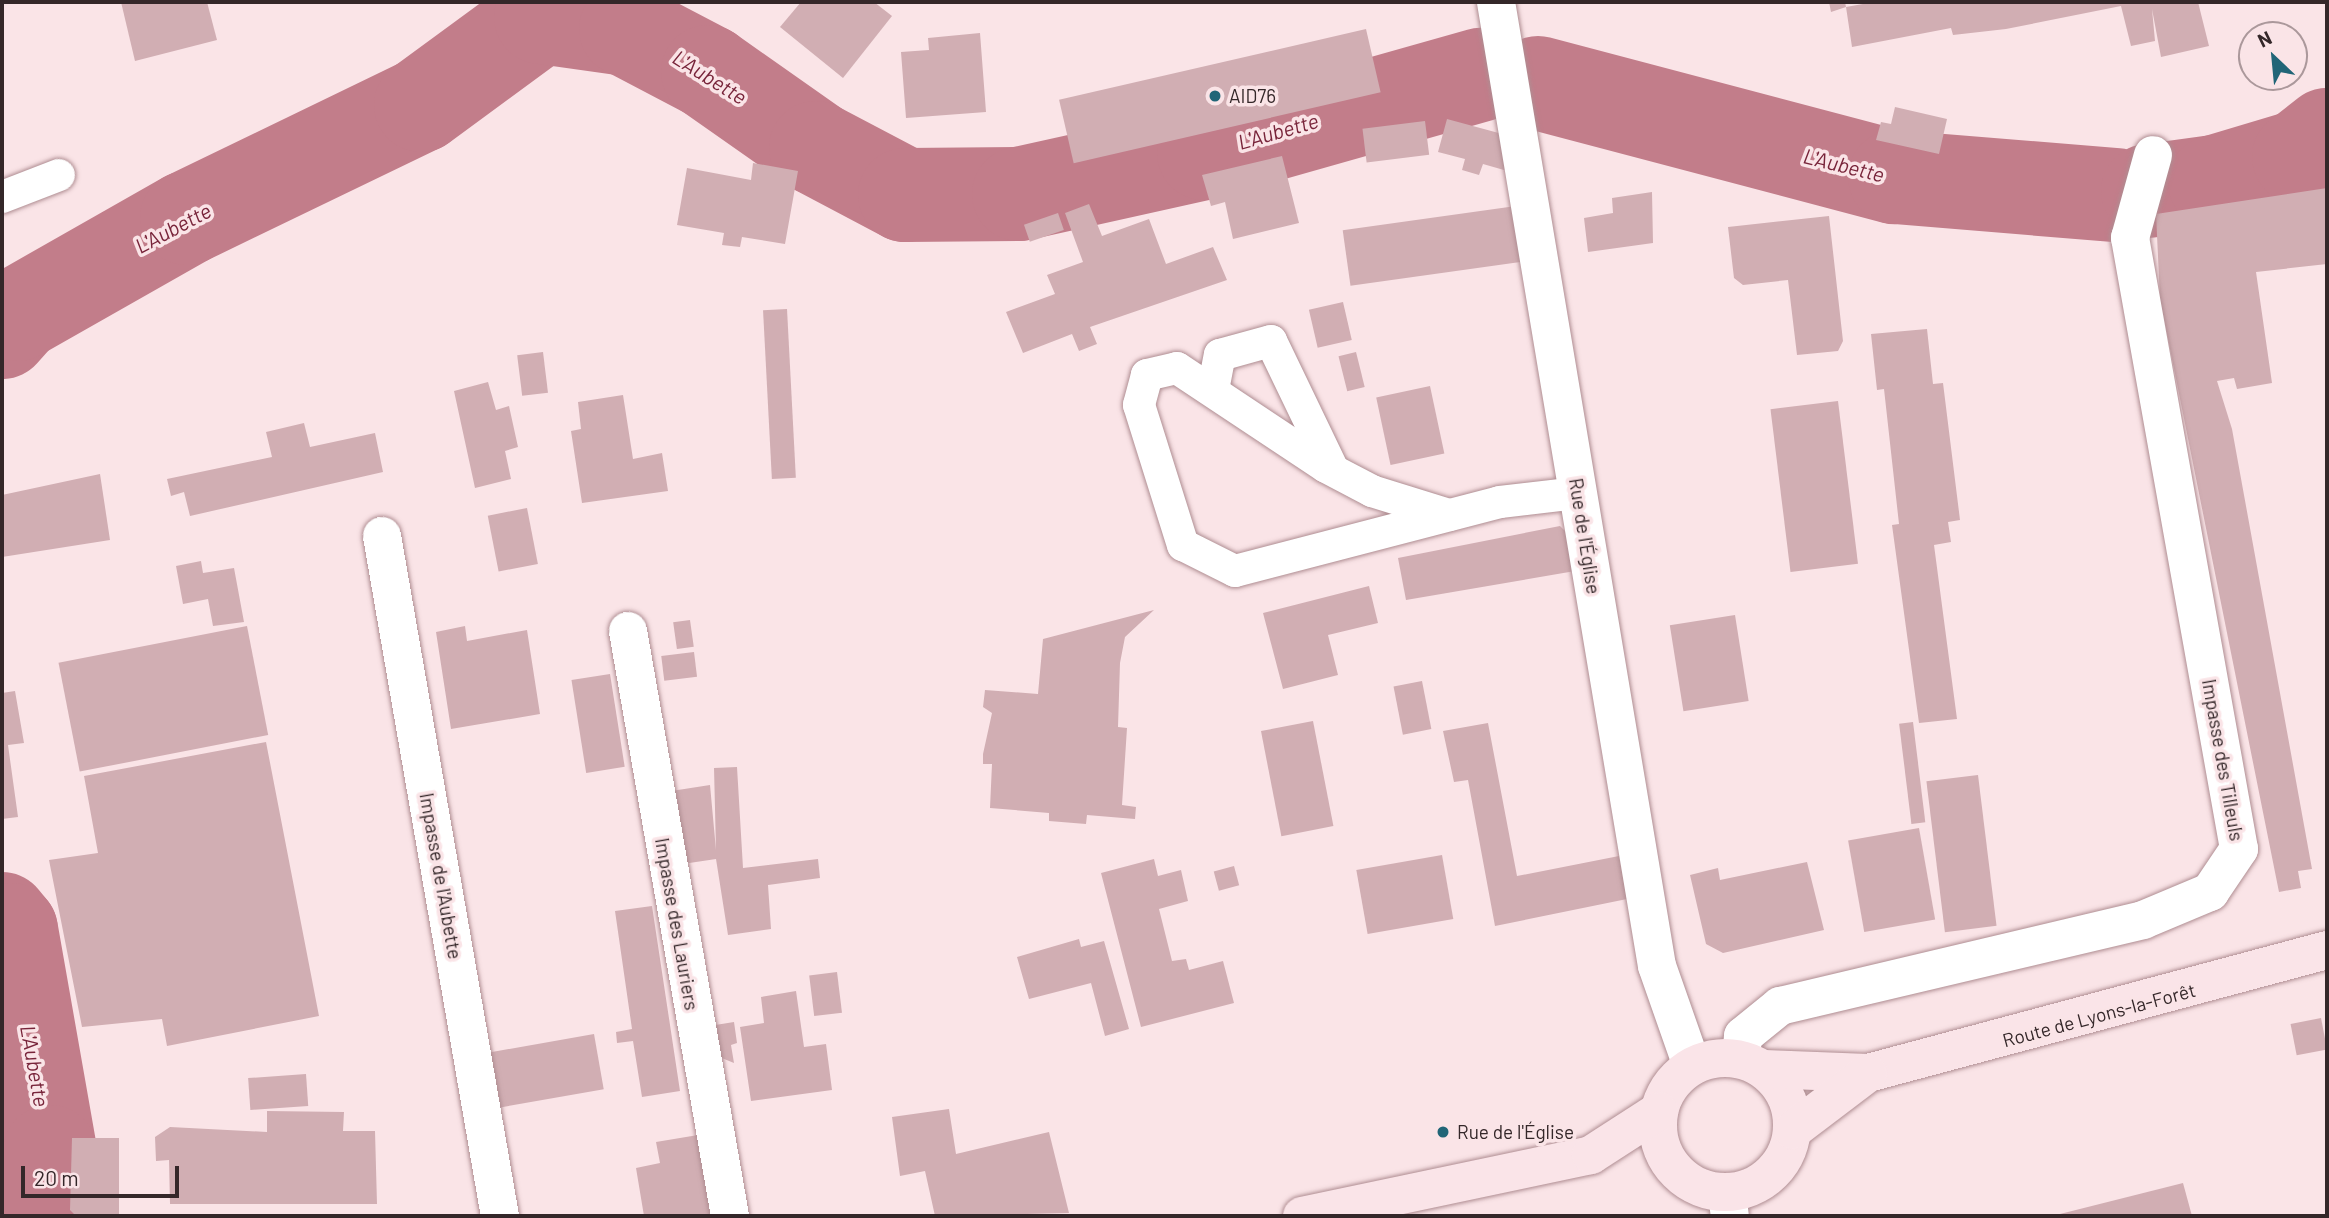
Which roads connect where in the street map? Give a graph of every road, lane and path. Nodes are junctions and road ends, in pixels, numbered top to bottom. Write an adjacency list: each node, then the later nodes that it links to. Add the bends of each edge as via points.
1 (1496, 2): 7 (street, Rue de l'Église)
2 (2153, 155): 12 (street, Impasse des Tilleuls, via 2130,238 2239,849 2210,892 2143,920 1780,1006 1744,1036)
3 (59, 175): 4 (lane)
4 (2, 197)
5 (1213, 390): 6 (lane); 6 (lane, via 1220,355 1271,341); 8 (lane, via 1177,368 1147,375 1139,405 1183,545 1235,571)
6 (1333, 471): 8 (lane, via 1372,491)
7 (1578, 493): 8 (lane); 13 (street, Rue de l'Église, via 1657,966)
8 (1450, 515)
9 (382, 536): 20 (street, Impasse de l'Aubette)
10 (628, 631): 21 (street, Impasse des Lauriers)
11 (2327, 950): 14 (main road, Route de Lyons-la-Forêt)
12 (1752, 1064): 13 (main road); 14 (main road, Route de Lyons-la-Forêt); 16 (main road, via 1791,1107)
13 (1692, 1066): 15 (main road, via 1677,1077)
14 (1868, 1073): 16 (main road, Route de Lyons-la-Forêt)
15 (1659, 1111): 17 (main road); 18 (main road)
16 (1793, 1130): 19 (main road, via 1772,1175)
17 (1591, 1155): 18 (main road); 22 (main road)
18 (1666, 1158): 19 (main road, via 1692,1184)
19 (1729, 1204)
20 (500, 1216)
21 (730, 1216)
22 (1302, 1216)

